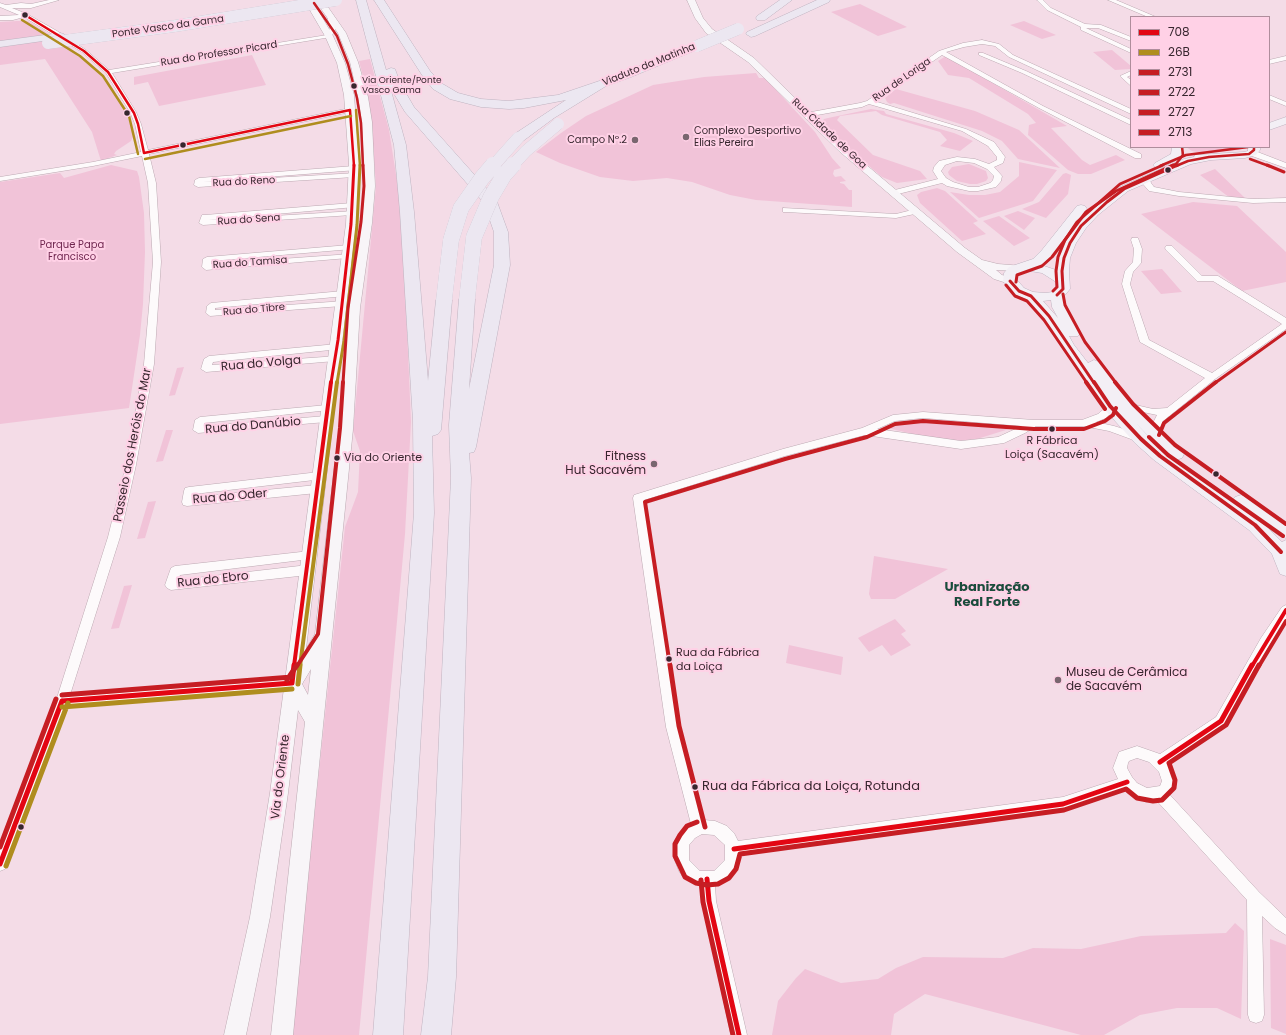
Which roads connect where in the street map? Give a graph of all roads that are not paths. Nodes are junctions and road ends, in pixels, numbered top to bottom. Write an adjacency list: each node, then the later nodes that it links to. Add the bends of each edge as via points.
1 (56, 0): 17 (street)
2 (305, 0): 31 (highway, Ponte Vasco da Gama, via 174,21)
3 (308, 0): 29 (street, Via do Oriente)
4 (319, 0): 22 (street)
5 (336, 0): 33 (highway, Ponte Vasco da Gama, bridge, via 160,28)
6 (361, 0): 98 (highway, via 400,145 422,421)
7 (370, 0): 99 (highway, via 394,83 409,109 491,202 501,232 502,265)
8 (379, 0): 43 (highway, via 426,73 437,86 454,96 481,103 509,105 548,101)
9 (691, 0): 53 (street, Rua Cidade de Goa, via 699,18 709,31 751,60)
10 (787, 0): 27 (highway)
11 (800, 0): 27 (highway, via 778,13)
12 (812, 0): 21 (highway)
13 (825, 0): 21 (highway)
14 (1040, 0): 23 (street, via 1049,9)
15 (1044, 0): 18 (street)
16 (1111, 0): 25 (street)
17 (31, 6): 19 (street); 24 (street, via 33,11)
18 (1058, 6)
19 (2, 7): 24 (street, Passeio dos Heróis do Mar)
20 (1072, 11): 23 (street)
21 (797, 12): 45 (highway, Viaduto da Matinha)
22 (330, 15): 29 (street, via 333,28); 37 (street, via 342,33)
23 (1062, 15): 28 (street)
24 (25, 16): 26 (street); 41 (street, Passeio dos Heróis do Mar, via 84,51)
25 (1151, 16)
26 (0, 18)
27 (755, 21): 43 (highway, Viaduto da Matinha, bridge)
28 (1084, 26): 30 (street, via 1099,26); 35 (street, via 1083,29 1088,33)
29 (329, 36): 37 (street, via 340,40); 41 (street, Rua do Professor Picard); 50 (street, Via do Oriente, via 341,63)
30 (1130, 39)
31 (0, 44)
32 (973, 44): 34 (street, Rua de Loriga, via 987,43 997,45); 36 (street, Rua de Loriga); 38 (street, via 972,50)
33 (0, 49)
34 (1001, 49): 38 (street, via 996,54); 51 (street, Rua de Loriga, via 1010,56)
35 (1130, 51)
36 (942, 52): 48 (street, Rua de Loriga); 64 (street, via 1041,107)
37 (351, 54): 46 (street)
38 (981, 54): 58 (street)
39 (1286, 58): 40 (street)
40 (1270, 62)
41 (108, 72): 63 (street, Passeio dos Heróis do Mar, via 134,113)
42 (1130, 73): 44 (street, via 1123,76)
43 (602, 83): 98 (highway, Viaduto da Matinha, bridge, via 518,138 482,178 461,208 451,240 432,429)
44 (1130, 83)
45 (627, 88)
46 (363, 97): 50 (street); 57 (street)
47 (1270, 97): 49 (street)
48 (869, 102): 53 (street, Rua de Loriga, via 856,107); 67 (street, via 978,136 991,144 1001,157 1000,161)
49 (1286, 104)
50 (350, 110): 57 (street); 63 (street); 68 (street, Via do Oriente)
51 (1130, 112)
52 (1286, 112): 55 (main road)
53 (806, 115): 72 (street, Rua Cidade de Goa)
54 (570, 116): 99 (highway, bridge, via 548,131 504,175 490,197 474,238 458,425)
55 (1270, 119)
56 (1286, 120): 59 (main road)
57 (367, 122): 106 (street, via 368,201 354,308 346,429)
58 (1130, 123)
59 (1270, 127)
60 (1176, 148): 81 (main road, via 1176,156 1173,159 1132,176 1096,197 1082,208 1038,262)
61 (1177, 148): 65 (main road, via 1193,156)
62 (1253, 150): 65 (main road, via 1245,155); 66 (street)
63 (144, 154): 69 (street); 108 (street, Passeio dos Heróis do Mar, via 152,183 157,256 149,364 131,465 114,537)
64 (1138, 156)
65 (1209, 158): 70 (main road, via 1192,160)
66 (1286, 166)
67 (990, 167): 71 (street, via 975,161 948,161 938,167 937,171); 71 (street, via 998,176 997,181 987,188 959,187)
68 (354, 172): 68 (street, Rua do Reno, via 199,180 198,185); 74 (street, Via do Oriente)
69 (0, 179)
70 (1146, 179): 73 (street, via 1152,189 1179,194 1253,201); 83 (main road, via 1107,202 1081,226 1064,258)
71 (943, 180): 72 (street)
72 (894, 193): 76 (street, Rua Cidade de Goa)
73 (1286, 200)
74 (352, 209): 74 (street, Rua do Sena, via 205,217 203,223); 79 (street, Via do Oriente)
75 (786, 210): 76 (street, via 896,216)
76 (916, 212): 80 (street, Rua Cidade de Goa)
77 (1135, 240): 89 (street, via 1138,249 1137,263 1129,271 1126,284 1145,342)
78 (1169, 248): 86 (street, via 1200,279 1215,278)
79 (348, 251): 79 (street, Rua do Tamisa, via 207,259 206,266); 85 (street, Via do Oriente)
80 (976, 261): 81 (street, Rua Cidade de Goa, via 998,267); 82 (street, Rua Cidade de Goa)
81 (1021, 268): 82 (main road, via 1011,273); 83 (main road, via 1038,268 1053,273)
82 (1010, 282): 84 (main road)
83 (1060, 288): 84 (main road, via 1046,297); 91 (main road, via 1059,307 1066,322 1105,380)
84 (1031, 296): 90 (main road, via 1054,322)
85 (342, 298): 85 (street, Rua do Tibre, via 211,306 210,313); 88 (street, Via do Oriente)
86 (1286, 322)
87 (1286, 325): 89 (street)
88 (336, 353): 88 (street, Rua do Volga, via 209,359 206,369); 93 (street, Via do Oriente)
89 (1212, 377): 92 (street)
90 (1110, 406): 95 (street, via 1102,416); 97 (main road)
91 (1128, 406): 92 (street, via 1152,412); 97 (main road)
92 (1168, 411): 97 (street)
93 (327, 414): 93 (street, Rua do Danúbio, via 200,420 198,430); 100 (street, Via do Oriente)
94 (1034, 422): 95 (street); 96 (street, via 923,415 893,418); 96 (street, via 1000,440 961,445)
95 (1083, 423): 97 (street)
96 (865, 431): 113 (street, via 638,498 673,727)
97 (1147, 436): 101 (main road); 103 (main road, via 1160,456 1255,525)
98 (422, 466): 123 (highway, via 424,513)
99 (461, 478): 119 (highway)
100 (318, 483): 100 (street, Rua do Oder, via 189,491 187,502); 102 (street, Via do Oriente)
101 (1286, 531)
102 (310, 555): 104 (street, Via do Oriente); 104 (street, Rua do Ebro, via 175,571 171,585)
103 (1284, 556)
104 (308, 570): 107 (street, Via do Oriente)
105 (1286, 610): 110 (street, via 1221,721)
106 (324, 636): 107 (street); 109 (street)
107 (292, 683): 108 (street); 109 (street); 121 (street, Via do Oriente, via 279,793 260,917)
108 (62, 701): 115 (street, Passeio dos Heróis do Mar)
109 (314, 721): 122 (street)
110 (1160, 762): 111 (street, via 1144,753 1130,753 1124,756 1120,768); 112 (street, via 1170,781 1168,787)
111 (1127, 782): 112 (street, via 1146,795); 114 (street, via 1063,804)
112 (1160, 794): 117 (street)
113 (700, 828): 114 (street, via 717,829 725,834); 116 (street, via 691,831 685,838 681,846 681,855 690,872)
114 (734, 849): 116 (street, via 732,863 724,874)
115 (0, 864)
116 (707, 879): 126 (street, via 709,901)
117 (1254, 897): 118 (street); 120 (street)
118 (1286, 927)
119 (442, 978): 124 (highway); 125 (highway)
120 (1256, 1015)
121 (235, 1035)
122 (282, 1035)
123 (388, 1035)
124 (436, 1035)
125 (445, 1035)
126 (739, 1035)

